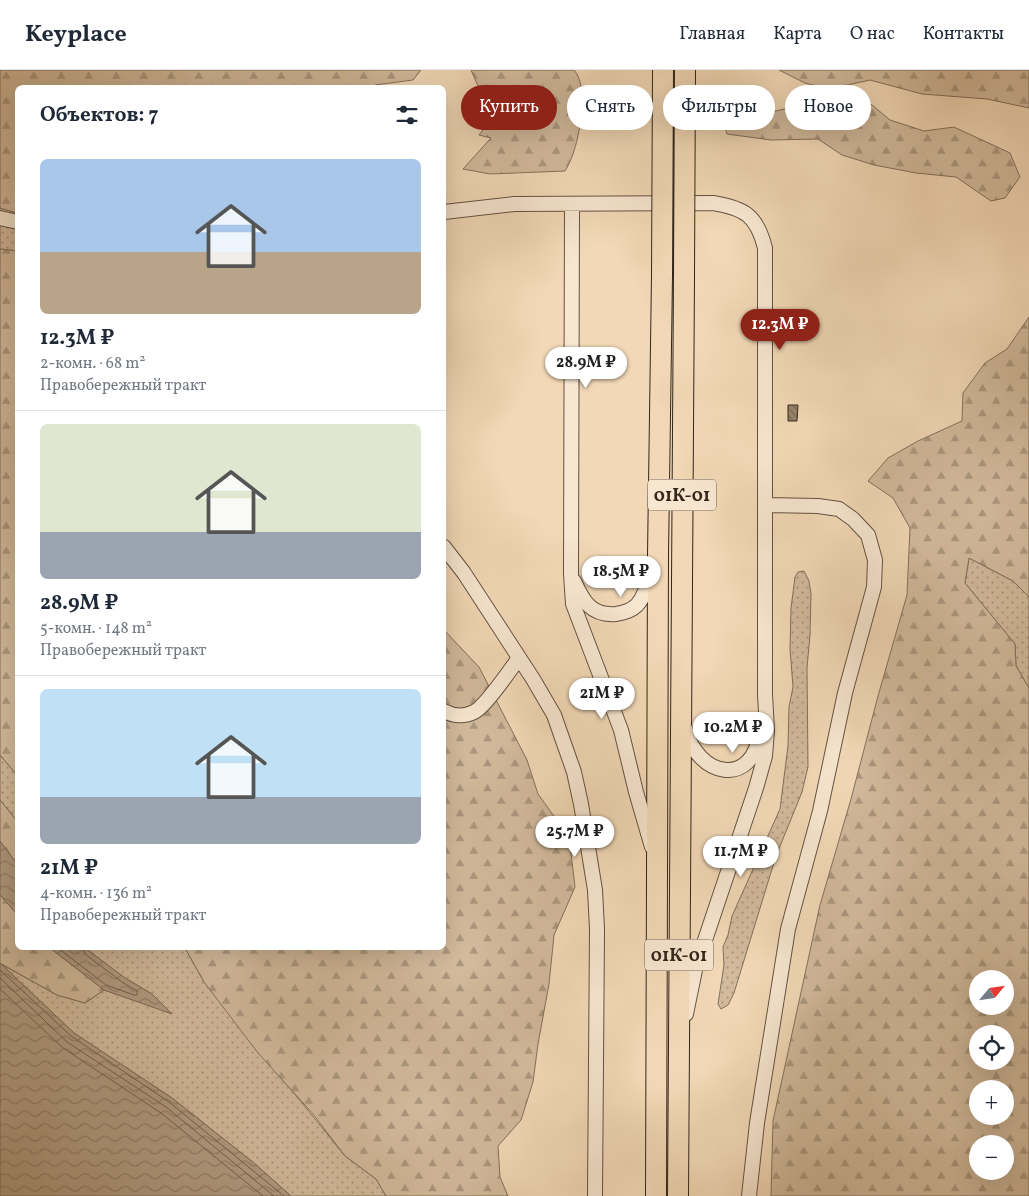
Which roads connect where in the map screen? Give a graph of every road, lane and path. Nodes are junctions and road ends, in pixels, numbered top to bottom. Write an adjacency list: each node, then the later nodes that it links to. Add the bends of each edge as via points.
1 (663, 70): 9 (highway, 01К-01, bridge)
2 (685, 70): 14 (highway, 01К-01, bridge)
3 (572, 204): 4 (street, via 514,204); 7 (street, via 713,204 743,211 754,220 762,233 765,248); 10 (street)
4 (446, 212)
5 (0, 218): 6 (street)
6 (15, 221)
7 (766, 505): 12 (street); 20 (street, via 839,509 868,535 875,560 874,587 788,929 756,1123)
8 (446, 550): 11 (street)
9 (658, 556): 10 (street, via 646,590 637,605 624,613 606,615 591,609); 15 (highway, 01К-01)
10 (571, 574): 15 (street, via 573,604 621,730)
11 (519, 658): 13 (street, via 476,712 462,715); 17 (street, via 554,715 564,738 574,772 595,890)
12 (765, 694): 14 (street, via 759,742 749,760 739,768 725,771 712,768 698,756 688,739); 16 (street, via 767,731 764,756 696,970)
13 (446, 712)
14 (681, 714): 16 (highway, 01К-01)
15 (657, 863): 18 (highway, 01К-01)
16 (679, 1060): 19 (highway, 01К-01)
17 (595, 1196)
18 (656, 1196)
19 (678, 1196)
20 (749, 1196)

